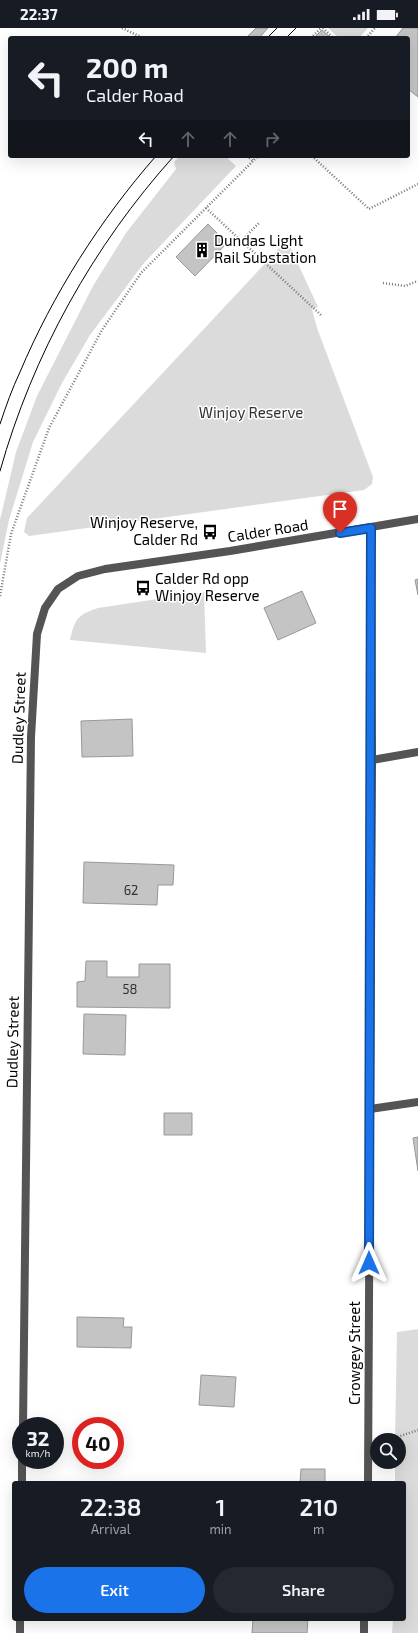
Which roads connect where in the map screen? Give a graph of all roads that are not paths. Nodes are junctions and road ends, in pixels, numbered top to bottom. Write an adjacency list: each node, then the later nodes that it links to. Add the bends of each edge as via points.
1 (418, 519): 2 (street, Calder Road)
2 (371, 528): 3 (street, Calder Road, via 105,569 78,576 58,589 45,608); 5 (street, Crowgey Street)
3 (35, 658): 8 (street, Dudley Street, via 31,738)
4 (418, 752): 5 (street)
5 (372, 760): 7 (street, Crowgey Street)
6 (418, 1102): 7 (street)
7 (370, 1109): 11 (street, Crowgey Street)
8 (22, 1417)
9 (22, 1469): 10 (street)
10 (22, 1481)
11 (368, 1481)
12 (20, 1621): 14 (street)
13 (364, 1621): 15 (street)
14 (20, 1633)
15 (364, 1633)

